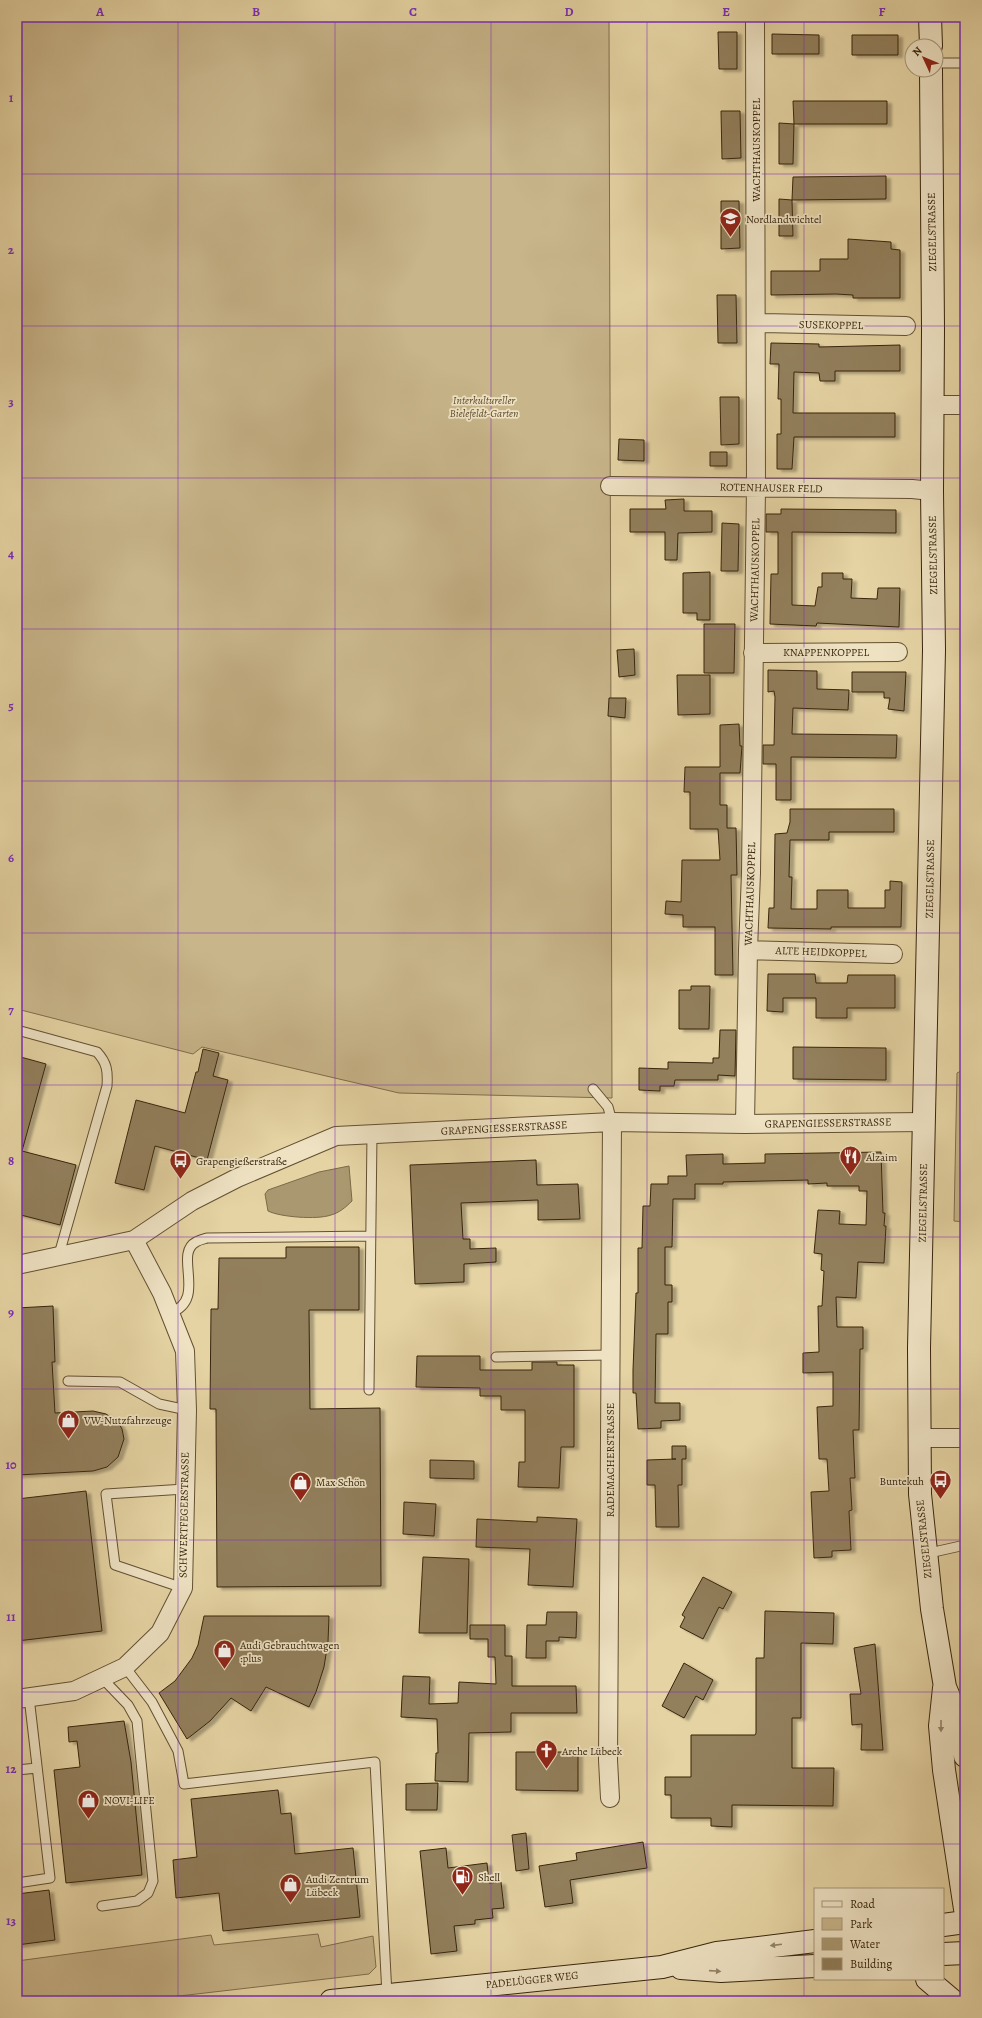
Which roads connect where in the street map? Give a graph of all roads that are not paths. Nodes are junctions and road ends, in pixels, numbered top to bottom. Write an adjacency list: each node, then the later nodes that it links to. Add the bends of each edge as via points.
1 (755, 17): 7 (street, WACHTHAUSKOPPEL)
2 (930, 17): 3 (main road)
3 (931, 38)
4 (944, 63): 5 (lane)
5 (965, 63)
6 (931, 78): 9 (main road, ZIEGELSTRASSE)
7 (756, 324): 8 (street, SUSEKOPPEL); 12 (street, WACHTHAUSKOPPEL)
8 (906, 326)
9 (932, 405): 10 (street); 13 (main road, ZIEGELSTRASSE)
10 (965, 405)
11 (610, 486): 12 (street, ROTENHAUSER FELD)
12 (756, 487): 13 (street, ROTENHAUSER FELD); 15 (street, WACHTHAUSKOPPEL)
13 (932, 491): 21 (main road, ZIEGELSTRASSE, via 934,650)
14 (898, 652): 15 (street, KNAPPENKOPPEL)
15 (753, 653): 16 (street, WACHTHAUSKOPPEL)
16 (748, 950): 17 (street, ALTE HEIDKOPPEL); 22 (street, WACHTHAUSKOPPEL)
17 (893, 954)
18 (17, 1030): 26 (lane, via 97,1052 105,1060 108,1069 107,1086)
19 (593, 1090): 20 (lane, via 608,1107)
20 (612, 1122): 22 (street, GRAPENGIESSERSTRASSE); 23 (street, GRAPENGIESSERSTRASSE); 29 (street, RADEMACHERSTRASSE)
21 (923, 1122): 22 (street, GRAPENGIESSERSTRASSE); 34 (main road, ZIEGELSTRASSE)
22 (745, 1124)
23 (372, 1134): 24 (lane); 25 (street, GRAPENGIESSERSTRASSE, via 336,1136 237,1178 192,1201)
24 (370, 1236): 28 (lane, via 215,1238 194,1242 189,1248 188,1257 188,1298 180,1310); 32 (lane)
25 (134, 1240): 26 (street, GRAPENGIESSERSTRASSE); 28 (street, SCHWERTFEGERSTRASSE)
26 (58, 1258): 27 (street, GRAPENGIESSERSTRASSE)
27 (17, 1265)
28 (170, 1313): 33 (street, SCHWERTFEGERSTRASSE, via 185,1351)
29 (610, 1355): 30 (lane); 48 (street, RADEMACHERSTRASSE)
30 (496, 1357)
31 (68, 1381): 33 (lane, via 120,1382 159,1404)
32 (369, 1390)
33 (187, 1410): 36 (street, SCHWERTFEGERSTRASSE)
34 (919, 1438): 35 (street); 38 (main road, ZIEGELSTRASSE)
35 (965, 1438)
36 (185, 1489): 39 (street, SCHWERTFEGERSTRASSE); 39 (lane, via 106,1494 114,1565)
37 (965, 1545): 38 (lane)
38 (925, 1554): 42 (main road, ZIEGELSTRASSE)
39 (183, 1588): 40 (street, SCHWERTFEGERSTRASSE, via 160,1633)
40 (124, 1667): 41 (street, SCHWERTFEGERSTRASSE); 60 (lane, via 152,1702 178,1751 184,1784 375,1762)
41 (102, 1678): 43 (street, SCHWERTFEGERSTRASSE, via 74,1691); 50 (lane, via 128,1705 137,1722 153,1880 148,1893 137,1900)
42 (945, 1687): 44 (main road, ZIEGELSTRASSE); 51 (main road, ZIEGELSTRASSE, one-way to 51, via 940,1726)
43 (23, 1698): 46 (lane)
44 (962, 1720): 45 (main road, ZIEGELSTRASSE)
45 (965, 1756)
46 (37, 1768): 47 (lane); 49 (lane, via 50,1878)
47 (17, 1770)
48 (610, 1798)
49 (17, 1883)
50 (102, 1906)
51 (965, 1909)
52 (965, 1922): 53 (main road)
53 (944, 1925)
54 (814, 1941): 58 (main road, PADELÜGGER WEG, one-way to 58, via 717,1953)
55 (965, 1952): 56 (main road)
56 (944, 1954)
57 (814, 1966): 58 (main road, PADELÜGGER WEG, one-way to 57, via 721,1971)
58 (662, 1967): 60 (main road, PADELÜGGER WEG)
59 (929, 1980): 62 (main road)
60 (388, 1995): 61 (main road, PADELÜGGER WEG)
61 (331, 2001)
62 (953, 2001)

